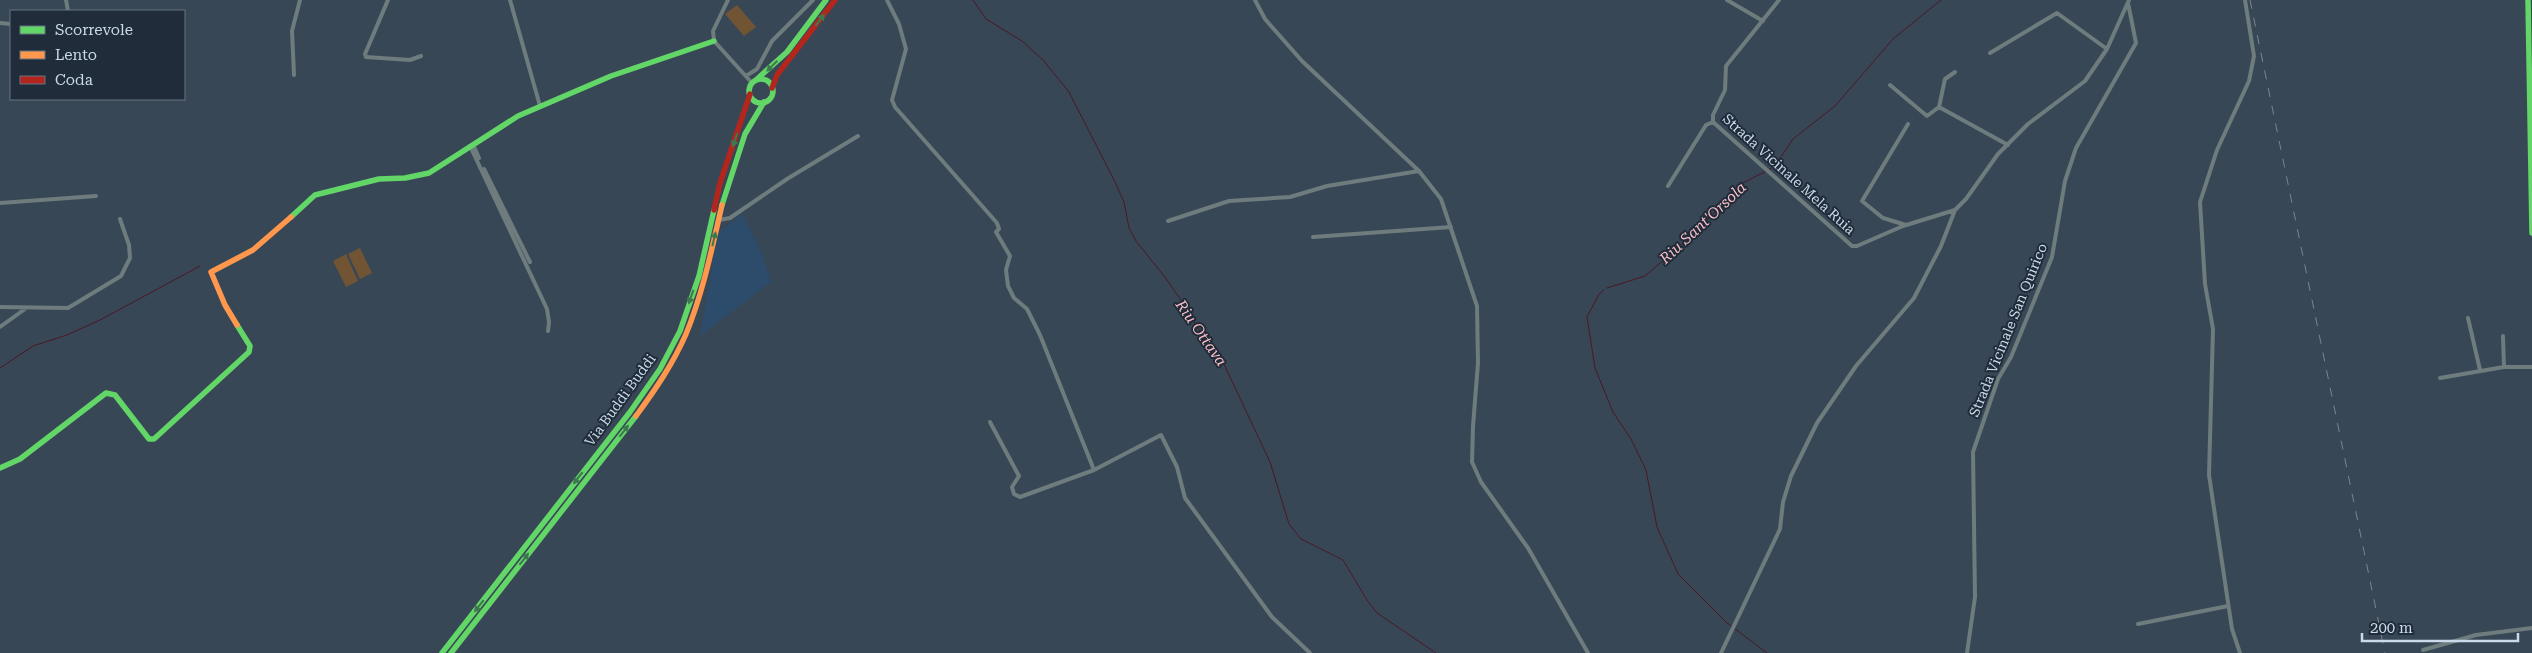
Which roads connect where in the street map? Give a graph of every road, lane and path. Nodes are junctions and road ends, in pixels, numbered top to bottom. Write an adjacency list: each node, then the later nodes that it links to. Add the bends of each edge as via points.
1 (300, 0): 21 (street, via 292,31)
2 (388, 0): 19 (street, via 366,57 410,60)
3 (510, 0): 28 (street)
4 (728, 0): 16 (street, via 713,31)
5 (813, 0): 22 (street, via 772,41 757,69)
6 (836, 0): 25 (main road, one-way to 6, via 777,75)
7 (887, 0): 60 (street, via 900,24 906,49 892,100 895,107 997,223 999,228 996,232 1010,256 1006,270 1008,286 1014,298 1027,310 1040,335)
8 (1255, 0): 35 (street, via 1265,20 1302,61)
9 (1727, 0): 15 (street)
10 (1779, 0): 15 (street, Strada Vicinale Mela Ruia)
11 (2245, 0): 61 (street, via 2254,56 2249,81 2217,150 2200,202 2205,284 2213,329 2209,475)
12 (2528, 0): 45 (main road)
13 (824, 1): 23 (main road, one-way to 23, via 787,52)
14 (2129, 2): 17 (street); 70 (street, Strada Vicinale San Quirico, via 2136,43 2076,148 2065,181 2052,257 2011,357 1998,379 1973,452 1975,597)
15 (1763, 21): 30 (street, Strada Vicinale Mela Ruia, via 1726,66 1726,90)
16 (714, 41): 22 (street); 28 (main road, via 629,70)
17 (2107, 49): 18 (street, via 2057,13); 34 (street, via 2085,81 2028,124)
18 (1990, 53)
19 (421, 56)
20 (1954, 72): 29 (street, via 1945,79)
21 (294, 75)
22 (746, 76): 23 (street)
23 (754, 81): 25 (main road, via 764,80); 26 (main road)
24 (1890, 85): 29 (street, via 1927,116)
25 (772, 88): 27 (main road, via 771,96)
26 (750, 94): 27 (main road, via 754,100); 65 (main road, Via Buddi Buddi, one-way to 65, via 720,183 699,276 680,331 660,368 630,412)
27 (764, 102): 41 (main road, Via Buddi Buddi, via 755,111 746,130)
28 (540, 106): 33 (main road)
29 (1939, 107): 34 (street)
30 (1713, 122): 36 (street, via 1706,125); 43 (street, Strada Vicinale Mela Ruia, via 1852,246)
31 (1908, 124): 43 (street, via 1862,201 1883,218)
32 (858, 136): 41 (street, via 730,218)
33 (472, 145): 47 (street); 52 (street, via 547,309); 59 (main road, via 429,173 378,179 314,194 253,250 211,272 225,305 250,346 249,352 154,439 149,439 115,395 106,393 20,459)
34 (2008, 145): 39 (street)
35 (1419, 171): 42 (street, via 1327,186 1290,197 1230,201); 44 (street, via 1441,199)
36 (1668, 186)
37 (96, 196): 38 (street)
38 (0, 203)
39 (1955, 210): 43 (street, Strada Vicinale Mela Ruia); 69 (street, via 1941,246 1914,298 1856,366 1817,423 1792,476 1783,502 1780,529)
40 (120, 219): 49 (street, via 130,258 121,276 68,308)
41 (719, 220): 66 (main road, Via Buddi Buddi, one-way to 41, via 666,372 689,325)
42 (1168, 221)
43 (1907, 225)
44 (1451, 227): 46 (street); 68 (street, via 1477,306 1478,363 1472,462 1481,482 1518,531)
45 (2532, 233)
46 (1313, 237)
47 (530, 262)
48 (0, 307): 49 (street)
49 (25, 309): 51 (street)
50 (2468, 318): 56 (street)
51 (0, 326)
52 (548, 331)
53 (2503, 336): 54 (street)
54 (2504, 367): 55 (street); 56 (street)
55 (2532, 367)
56 (2480, 370): 57 (street)
57 (2440, 378)
58 (990, 422): 60 (street, via 1019,476 1012,487 1014,494 1020,497)
59 (0, 468)
60 (1094, 470): 67 (street, via 1161,435 1177,467 1185,498 1272,617)
61 (2228, 606): 62 (street); 71 (street)
62 (2138, 624)
63 (2532, 628): 64 (street, via 2476,635)
64 (2423, 650)
65 (442, 653)
66 (451, 653)
67 (1310, 653)
68 (1588, 653)
69 (1721, 653)
70 (1967, 653)
71 (2240, 653)

